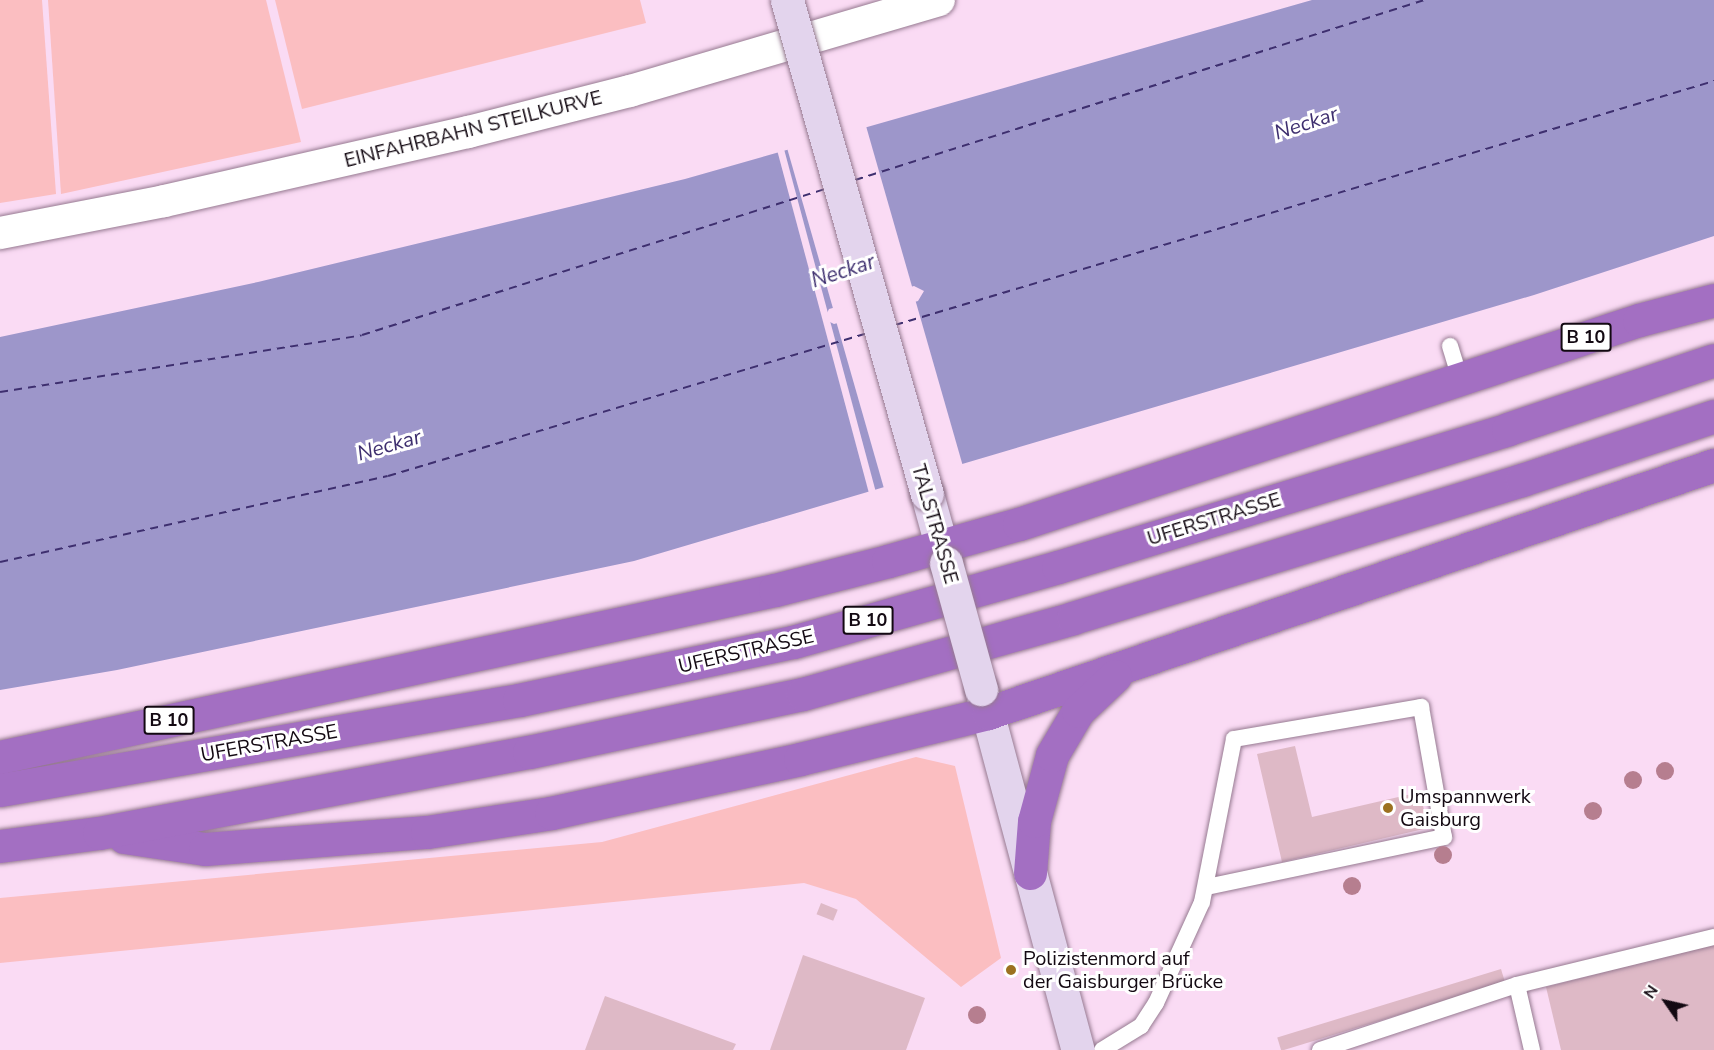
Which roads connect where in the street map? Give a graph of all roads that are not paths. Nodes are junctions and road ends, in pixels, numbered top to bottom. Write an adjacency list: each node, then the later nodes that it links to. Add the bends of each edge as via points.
1 (787, 0): 10 (main road, TALSTRASSE, bridge)
2 (939, 0): 3 (street, EINFAHRBAHN STEILKURVE, via 630,91 468,132 175,198)
3 (0, 232)
4 (1714, 300): 7 (highway, B 10, via 1639,320)
5 (1450, 346): 7 (lane)
6 (1714, 360): 14 (highway, UFERSTRASSE / B 10, via 1508,429 1058,567 793,642 519,700)
7 (1460, 379): 10 (highway, B 10, via 1019,524)
8 (1714, 417): 15 (highway, via 1073,618 803,694 529,752)
9 (1714, 465): 11 (highway)
10 (941, 545): 12 (main road, TALSTRASSE, bridge); 13 (highway, B 10, via 775,590)
11 (1129, 666): 12 (highway); 17 (highway, via 1089,698 1052,755 1034,821)
12 (984, 701): 15 (highway, via 641,795 427,832 205,849); 17 (main road, TALSTRASSE)
13 (0, 758)
14 (0, 790)
15 (99, 833): 16 (highway)
16 (0, 846)
17 (1030, 873): 21 (main road, TALSTRASSE)
18 (1206, 887): 18 (lane, via 1444,837 1421,707 1234,740); 22 (lane, via 1156,1003 1141,1026)
19 (1714, 937): 20 (lane)
20 (1517, 985): 23 (lane); 24 (lane)
21 (1078, 1050)
22 (1102, 1050)
23 (1320, 1050)
24 (1532, 1050)

